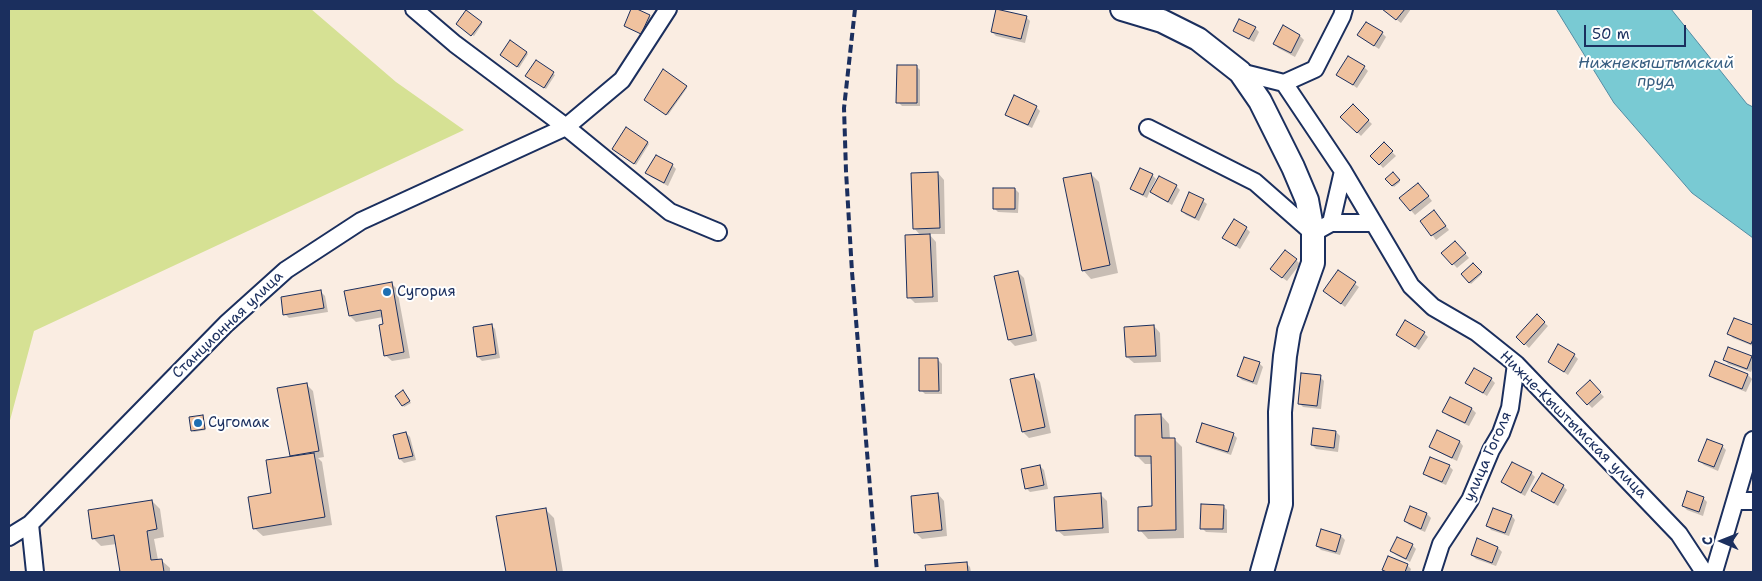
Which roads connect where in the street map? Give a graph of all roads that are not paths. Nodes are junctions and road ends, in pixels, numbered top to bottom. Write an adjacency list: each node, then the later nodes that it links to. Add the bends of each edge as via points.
1 (414, 9): 7 (street)
2 (668, 9): 7 (street, Станционная улица, via 622,80)
3 (1122, 9): 5 (main road, via 1162,21 1198,39)
4 (1344, 9): 6 (street, via 1315,69)
5 (1240, 72): 6 (street); 11 (main road, via 1260,101)
6 (1284, 83): 9 (street, Нижне-Кыштымская улица)
7 (566, 128): 12 (street, via 670,212); 17 (street, Станционная улица, via 361,221 286,270 226,324)
8 (1148, 128): 11 (street, via 1254,182)
9 (1343, 171): 10 (street, Нижне-Кыштымская улица); 11 (street)
10 (1373, 223): 11 (street); 13 (street, Нижне-Кыштымская улица, via 1411,286 1433,307 1476,332)
11 (1322, 228): 20 (main road, via 1289,331 1280,412 1281,504)
12 (718, 232)
13 (1516, 364): 21 (street, улица Гоголя, via 1510,408 1501,433 1470,500 1440,544); 22 (street, Нижне-Кыштымская улица, via 1679,534)
14 (1753, 440): 16 (street)
15 (1753, 501): 16 (street)
16 (1735, 502): 23 (street)
17 (30, 524): 18 (street, Станционная улица); 19 (street)
18 (9, 537)
19 (35, 572)
20 (1262, 572)
21 (1432, 572)
22 (1704, 572)
23 (1714, 572)

